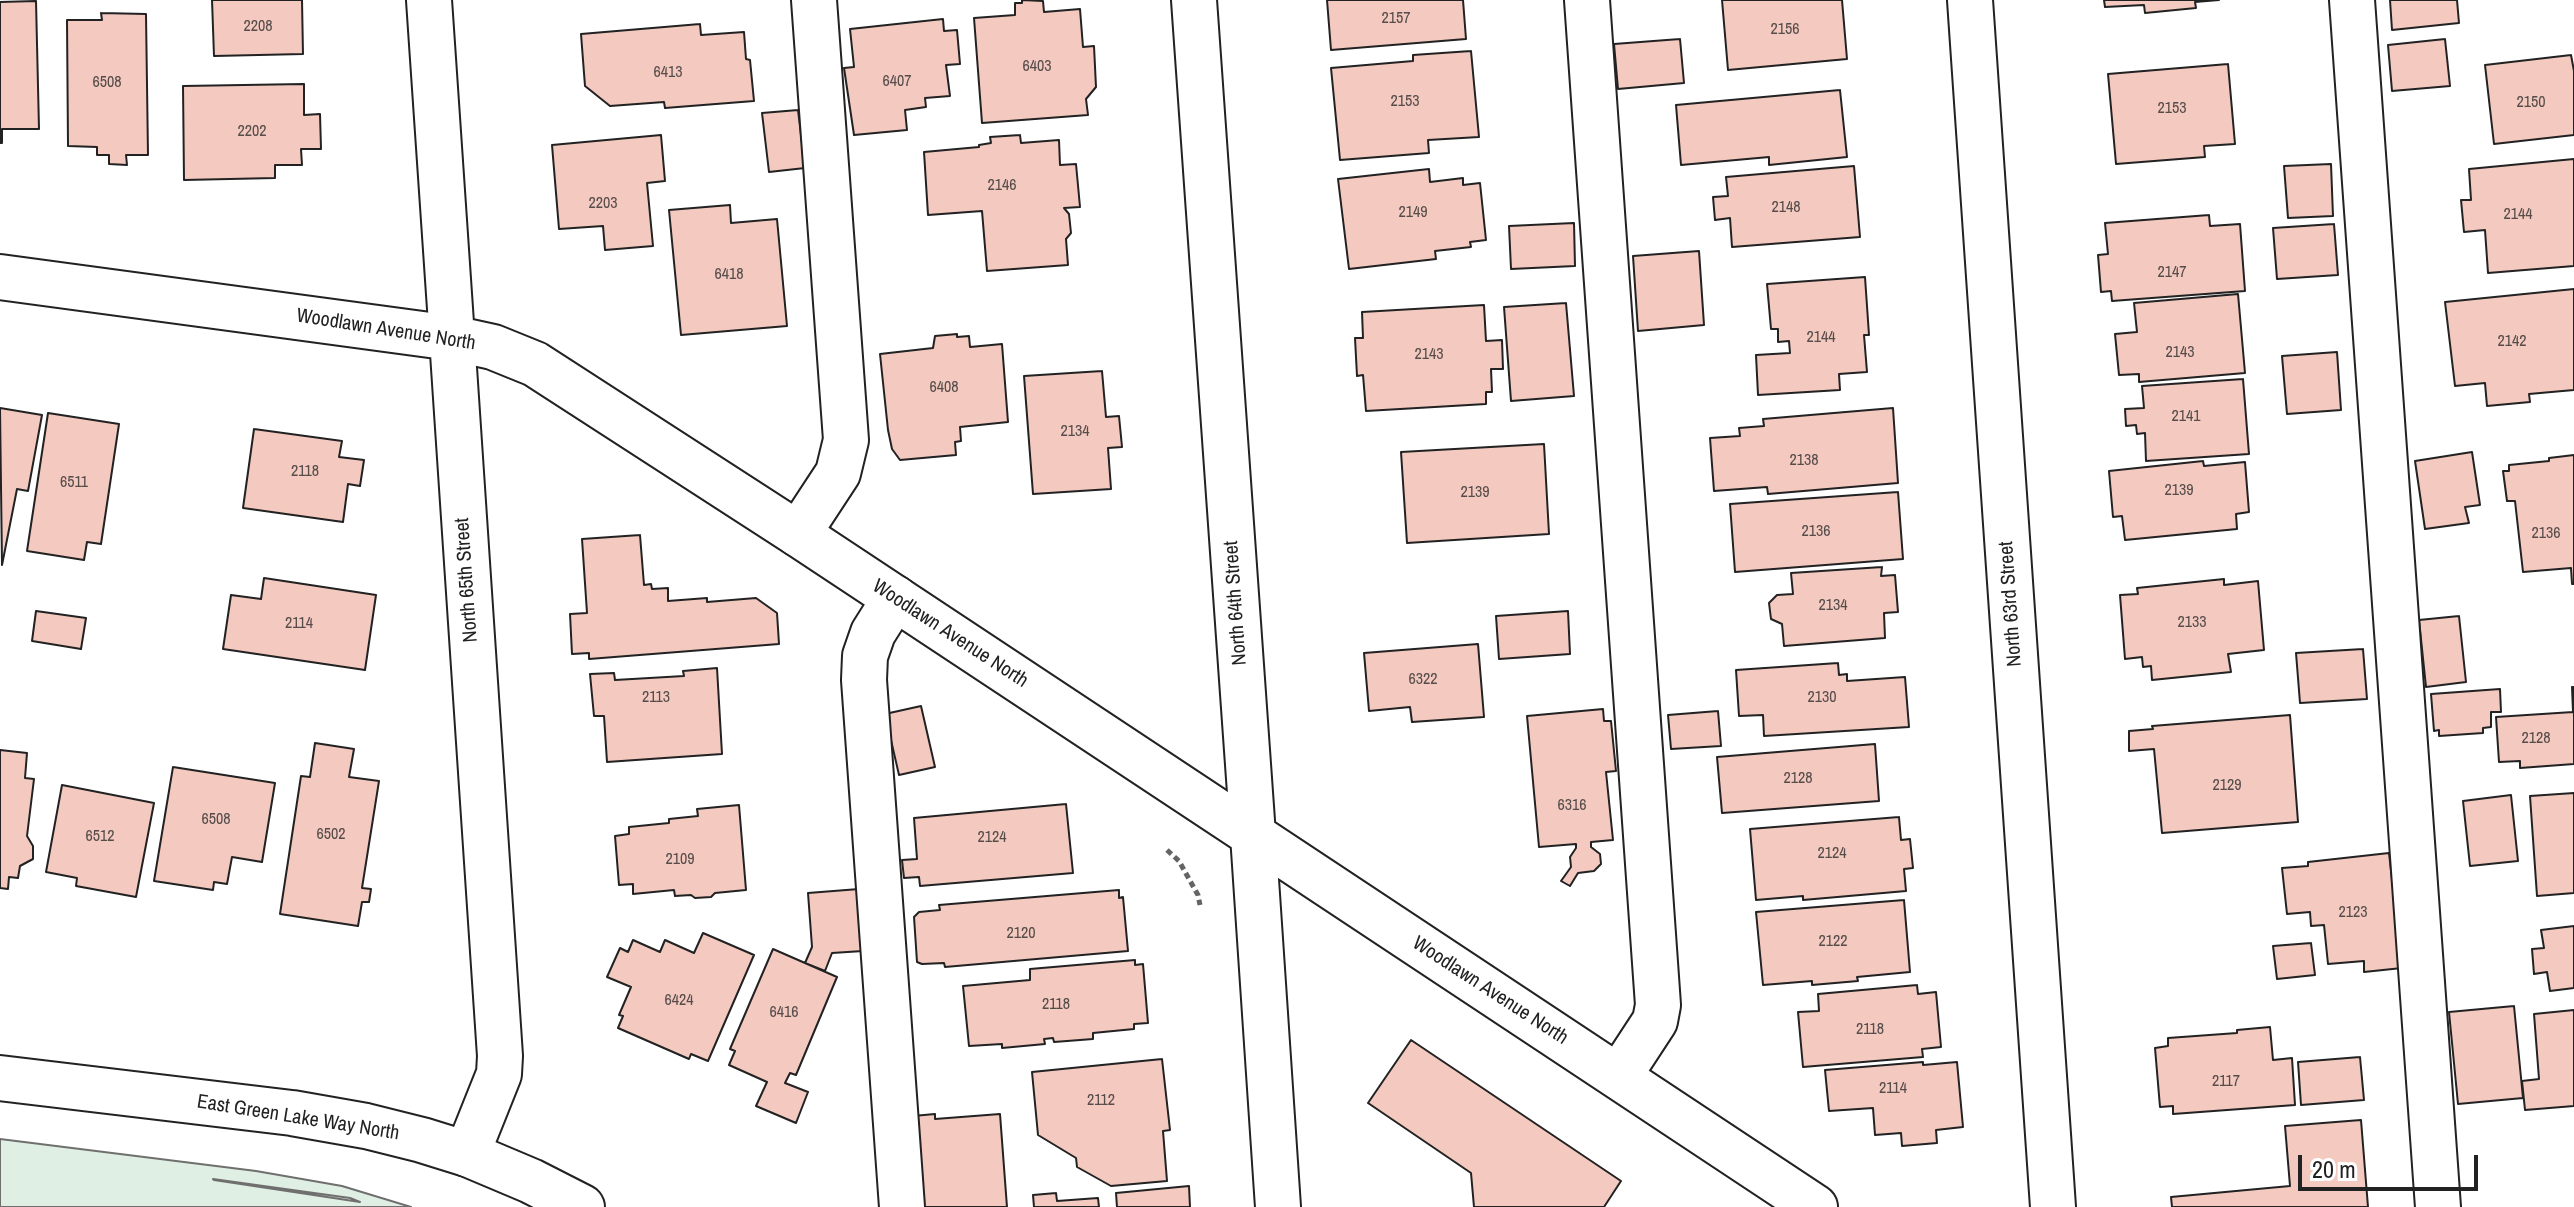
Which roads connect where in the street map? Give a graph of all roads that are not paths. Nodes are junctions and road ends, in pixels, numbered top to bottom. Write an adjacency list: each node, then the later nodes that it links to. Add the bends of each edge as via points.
1 (429, 0): 8 (street, North 65th Street)
2 (814, 0): 9 (street, via 846,440 838,473)
3 (1194, 0): 11 (street, North 64th Street)
4 (1587, 0): 12 (street, via 1658,1005 1655,1021)
5 (1970, 0): 19 (street, North 63rd Street)
6 (2352, 0): 20 (street)
7 (0, 277): 8 (street, Woodlawn Avenue North)
8 (452, 338): 9 (street, Woodlawn Avenue North, via 535,364); 14 (street, North 65th Street, via 500,1056 499,1074)
9 (798, 534): 10 (street, Woodlawn Avenue North)
10 (895, 598): 11 (street, Woodlawn Avenue North); 16 (street, via 873,633 864,680)
11 (1253, 835): 12 (street, Woodlawn Avenue North); 17 (street, North 64th Street)
12 (1619, 1076): 18 (street, Woodlawn Avenue North)
13 (0, 1078): 14 (street, East Green Lake Way North, via 292,1113 366,1126)
14 (467, 1154): 15 (street, East Green Lake Way North)
15 (582, 1207)
16 (902, 1207)
17 (1278, 1207)
18 (1815, 1207)
19 (2053, 1207)
20 (2438, 1207)

